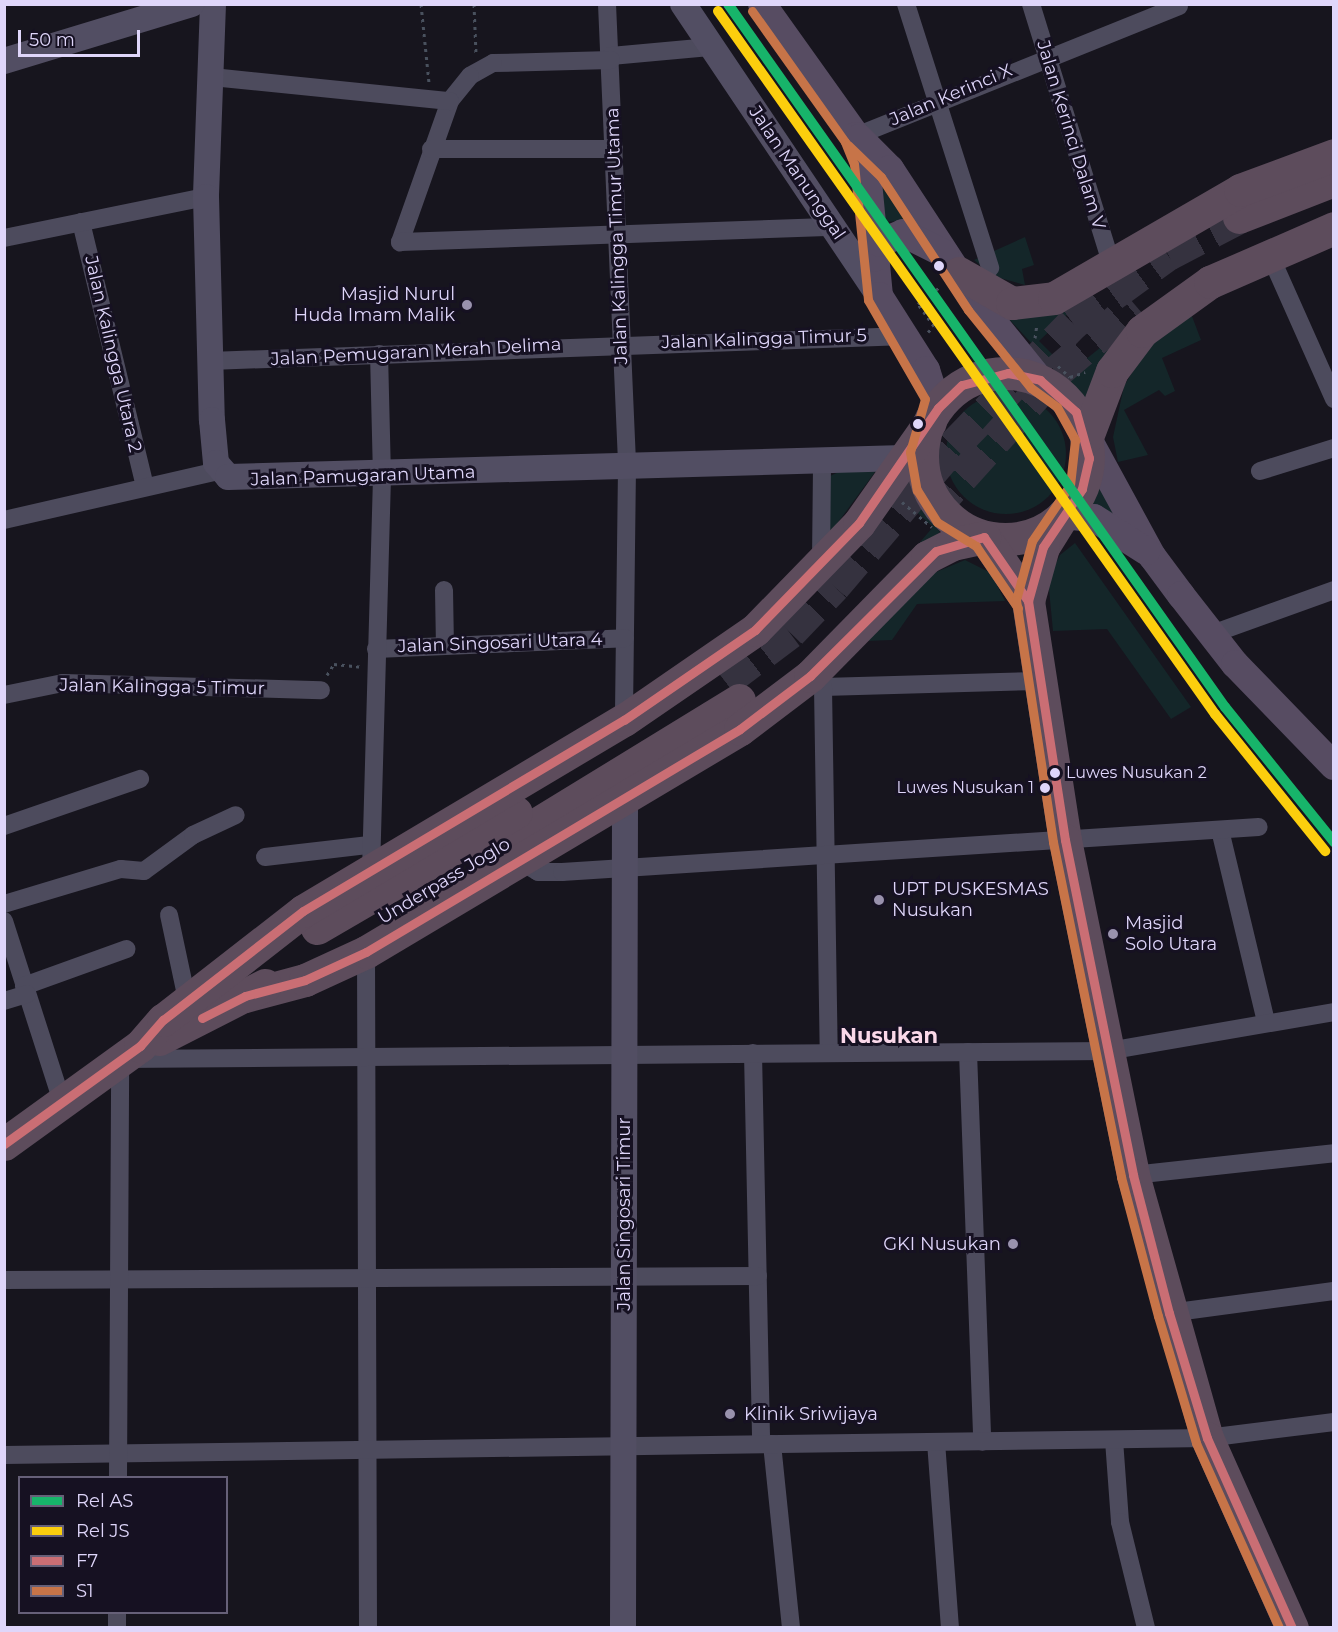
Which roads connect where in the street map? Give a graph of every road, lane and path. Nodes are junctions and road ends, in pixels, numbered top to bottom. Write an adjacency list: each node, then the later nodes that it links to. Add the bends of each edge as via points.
1 (192, 4): 14 (street)
2 (213, 4): 16 (street)
3 (421, 4): 17 (path)
4 (474, 4): 15 (path)
5 (607, 4): 13 (street, Jalan Kalingga Timur Utama)
6 (683, 4): 11 (street, Jalan Manunggal)
7 (762, 4): 20 (main road)
8 (906, 4): 18 (street)
9 (1031, 4): 12 (street, Jalan Kerinci Dalam V)
10 (1179, 6): 12 (street, Jalan Kerinci X)
11 (710, 47): 13 (street); 28 (street, Jalan Manunggal)
12 (1046, 55): 18 (street, Jalan Kerinci X); 34 (street, Jalan Kerinci Dalam V)
13 (611, 58): 15 (street, via 503,62); 22 (street, Jalan Kalingga Timur Utama)
14 (4, 61)
15 (477, 69): 19 (street)
16 (212, 77): 17 (street); 25 (street)
17 (430, 99): 19 (street)
18 (934, 100): 20 (street, Jalan Kerinci X); 35 (street)
19 (450, 101): 21 (street)
20 (856, 136): 33 (main road, via 866,161); 35 (main road, via 890,169)
21 (431, 149): 22 (street); 30 (street, via 400,242)
22 (614, 149): 30 (street, Jalan Kalingga Timur Utama)
23 (1334, 155): 34 (highway, via 1240,190)
24 (1334, 180): 31 (highway)
25 (206, 197): 27 (street); 42 (street)
26 (1334, 202): 31 (highway)
27 (81, 222): 32 (street); 55 (street, Jalan Kalingga Utara 2)
28 (834, 227): 30 (street); 36 (street, Jalan Manunggal)
29 (1334, 228): 31 (highway)
30 (617, 234): 39 (street, Jalan Kalingga Timur Utama)
31 (1253, 235): 45 (street); 47 (highway, via 1210,282 1142,331 1112,371)
32 (4, 238)
33 (874, 258): 35 (main road, via 880,243 903,233); 36 (main road)
34 (1112, 265): 35 (highway, via 1066,294 1034,302 994,297)
35 (961, 269): 38 (path, via 918,304 934,326); 43 (main road)
36 (879, 296): 38 (main road, Jalan Manunggal)
37 (1038, 314): 40 (path)
38 (914, 336): 39 (street, Jalan Kalingga Timur 5); 46 (main road, Jalan Manunggal, via 930,378)
39 (621, 343): 41 (street, Jalan Pemugaran Merah Delima); 51 (street, Jalan Kalingga Timur Utama)
40 (1036, 344)
41 (379, 354): 42 (street, Jalan Pemugaran Merah Delima); 54 (street)
42 (210, 361): 52 (street)
43 (1046, 370): 44 (path, via 1070,377); 46 (highway, via 976,378); 47 (highway)
44 (1090, 370)
45 (1334, 399)
46 (934, 415): 49 (highway); 60 (highway, via 922,454 928,486 945,513)
47 (1087, 437): 57 (highway, via 1086,474); 61 (main road)
48 (1334, 448): 53 (street)
49 (904, 458): 50 (street, Jalan Pamugaran Utama); 62 (highway)
50 (822, 461): 51 (street, Jalan Pamugaran Utama); 62 (street)
51 (627, 467): 54 (street, Jalan Pamugaran Utama); 67 (street, Jalan Kalingga Timur Utama)
52 (218, 471): 54 (street, Jalan Pamugaran Utama, via 254,480); 55 (street)
53 (1260, 471)
54 (382, 476): 69 (street)
55 (145, 486): 58 (street)
56 (900, 500): 59 (path)
57 (1063, 515): 60 (highway, via 1036,533); 61 (main road, via 1094,518); 65 (highway, via 1042,547)
58 (4, 520)
59 (934, 534)
60 (984, 537): 65 (highway); 71 (highway, via 952,544 927,557)
61 (1152, 556): 66 (main road)
62 (821, 567): 76 (highway, via 755,630)
63 (444, 590): 68 (street)
64 (1334, 590): 66 (street)
65 (1028, 601): 72 (highway)
66 (1212, 634): 77 (main road)
67 (625, 638): 68 (street, Jalan Singosari Utara 4); 76 (street, Jalan Kalingga Timur Utama)
68 (445, 645): 69 (street, Jalan Singosari Utara 4)
69 (376, 649): 70 (street)
70 (375, 668): 73 (path, via 333,664); 87 (street)
71 (816, 681): 72 (street); 79 (highway); 85 (street)
72 (1040, 681): 84 (highway)
73 (321, 690): 75 (street, Jalan Kalingga 5 Timur, via 63,683)
74 (732, 691): 95 (highway, Underpass Joglo, via 382,892)
75 (4, 695)
76 (624, 720): 87 (highway)
77 (1334, 766)
78 (140, 779): 81 (street)
79 (625, 800): 88 (highway); 89 (street, Jalan Singosari Timur)
80 (236, 815): 90 (street, via 193,835 153,867 121,869)
81 (4, 826)
82 (1259, 827): 83 (street)
83 (1220, 830): 84 (street); 100 (street)
84 (1065, 840): 85 (street); 101 (highway)
85 (826, 855): 89 (street); 105 (street)
86 (265, 857): 87 (street)
87 (370, 858): 95 (highway, via 303,911)
88 (520, 861): 89 (street, via 538,872); 94 (highway)
89 (624, 868): 106 (street, Jalan Singosari Timur)
90 (4, 904)
91 (169, 915): 97 (street)
92 (4, 921): 96 (street)
93 (127, 949): 96 (street)
94 (366, 952): 95 (highway, via 305,980); 107 (street)
95 (236, 985): 97 (highway); 102 (highway, Underpass Joglo)
96 (26, 990): 98 (street); 108 (street)
97 (187, 1000): 102 (highway)
98 (4, 1001)
99 (1334, 1012): 100 (street)
100 (1266, 1022): 101 (street)
101 (1108, 1051): 103 (street); 111 (highway)
102 (130, 1052): 107 (street); 108 (highway); 116 (street)
103 (968, 1052): 105 (street); 123 (street)
104 (753, 1053): 105 (street); 106 (street); 113 (street)
105 (829, 1053)
106 (624, 1054): 107 (street); 112 (street, Jalan Singosari Timur)
107 (369, 1055): 114 (street)
108 (62, 1099): 109 (highway)
109 (4, 1144)
110 (1334, 1154): 111 (street)
111 (1134, 1174): 118 (highway)
112 (624, 1276): 113 (street); 114 (street); 125 (street, Jalan Singosari Timur)
113 (758, 1276): 124 (street)
114 (368, 1278): 116 (street); 126 (street)
115 (4, 1280): 116 (street)
116 (119, 1280): 127 (street)
117 (1334, 1291): 118 (street)
118 (1169, 1313): 120 (highway)
119 (1334, 1422): 120 (street)
120 (1207, 1438): 121 (street); 135 (highway)
121 (1114, 1440): 123 (street); 134 (street, via 1122,1530)
122 (936, 1442): 123 (street); 124 (street); 133 (street)
123 (982, 1442)
124 (767, 1444): 125 (street); 132 (street)
125 (623, 1446): 126 (street); 131 (street, Jalan Singosari Timur)
126 (368, 1450): 127 (street); 130 (street)
127 (118, 1453): 128 (street); 129 (street)
128 (4, 1455)
129 (118, 1476)
130 (368, 1628)
131 (623, 1628)
132 (791, 1628)
133 (950, 1628)
134 (1146, 1628)
135 (1292, 1628)

